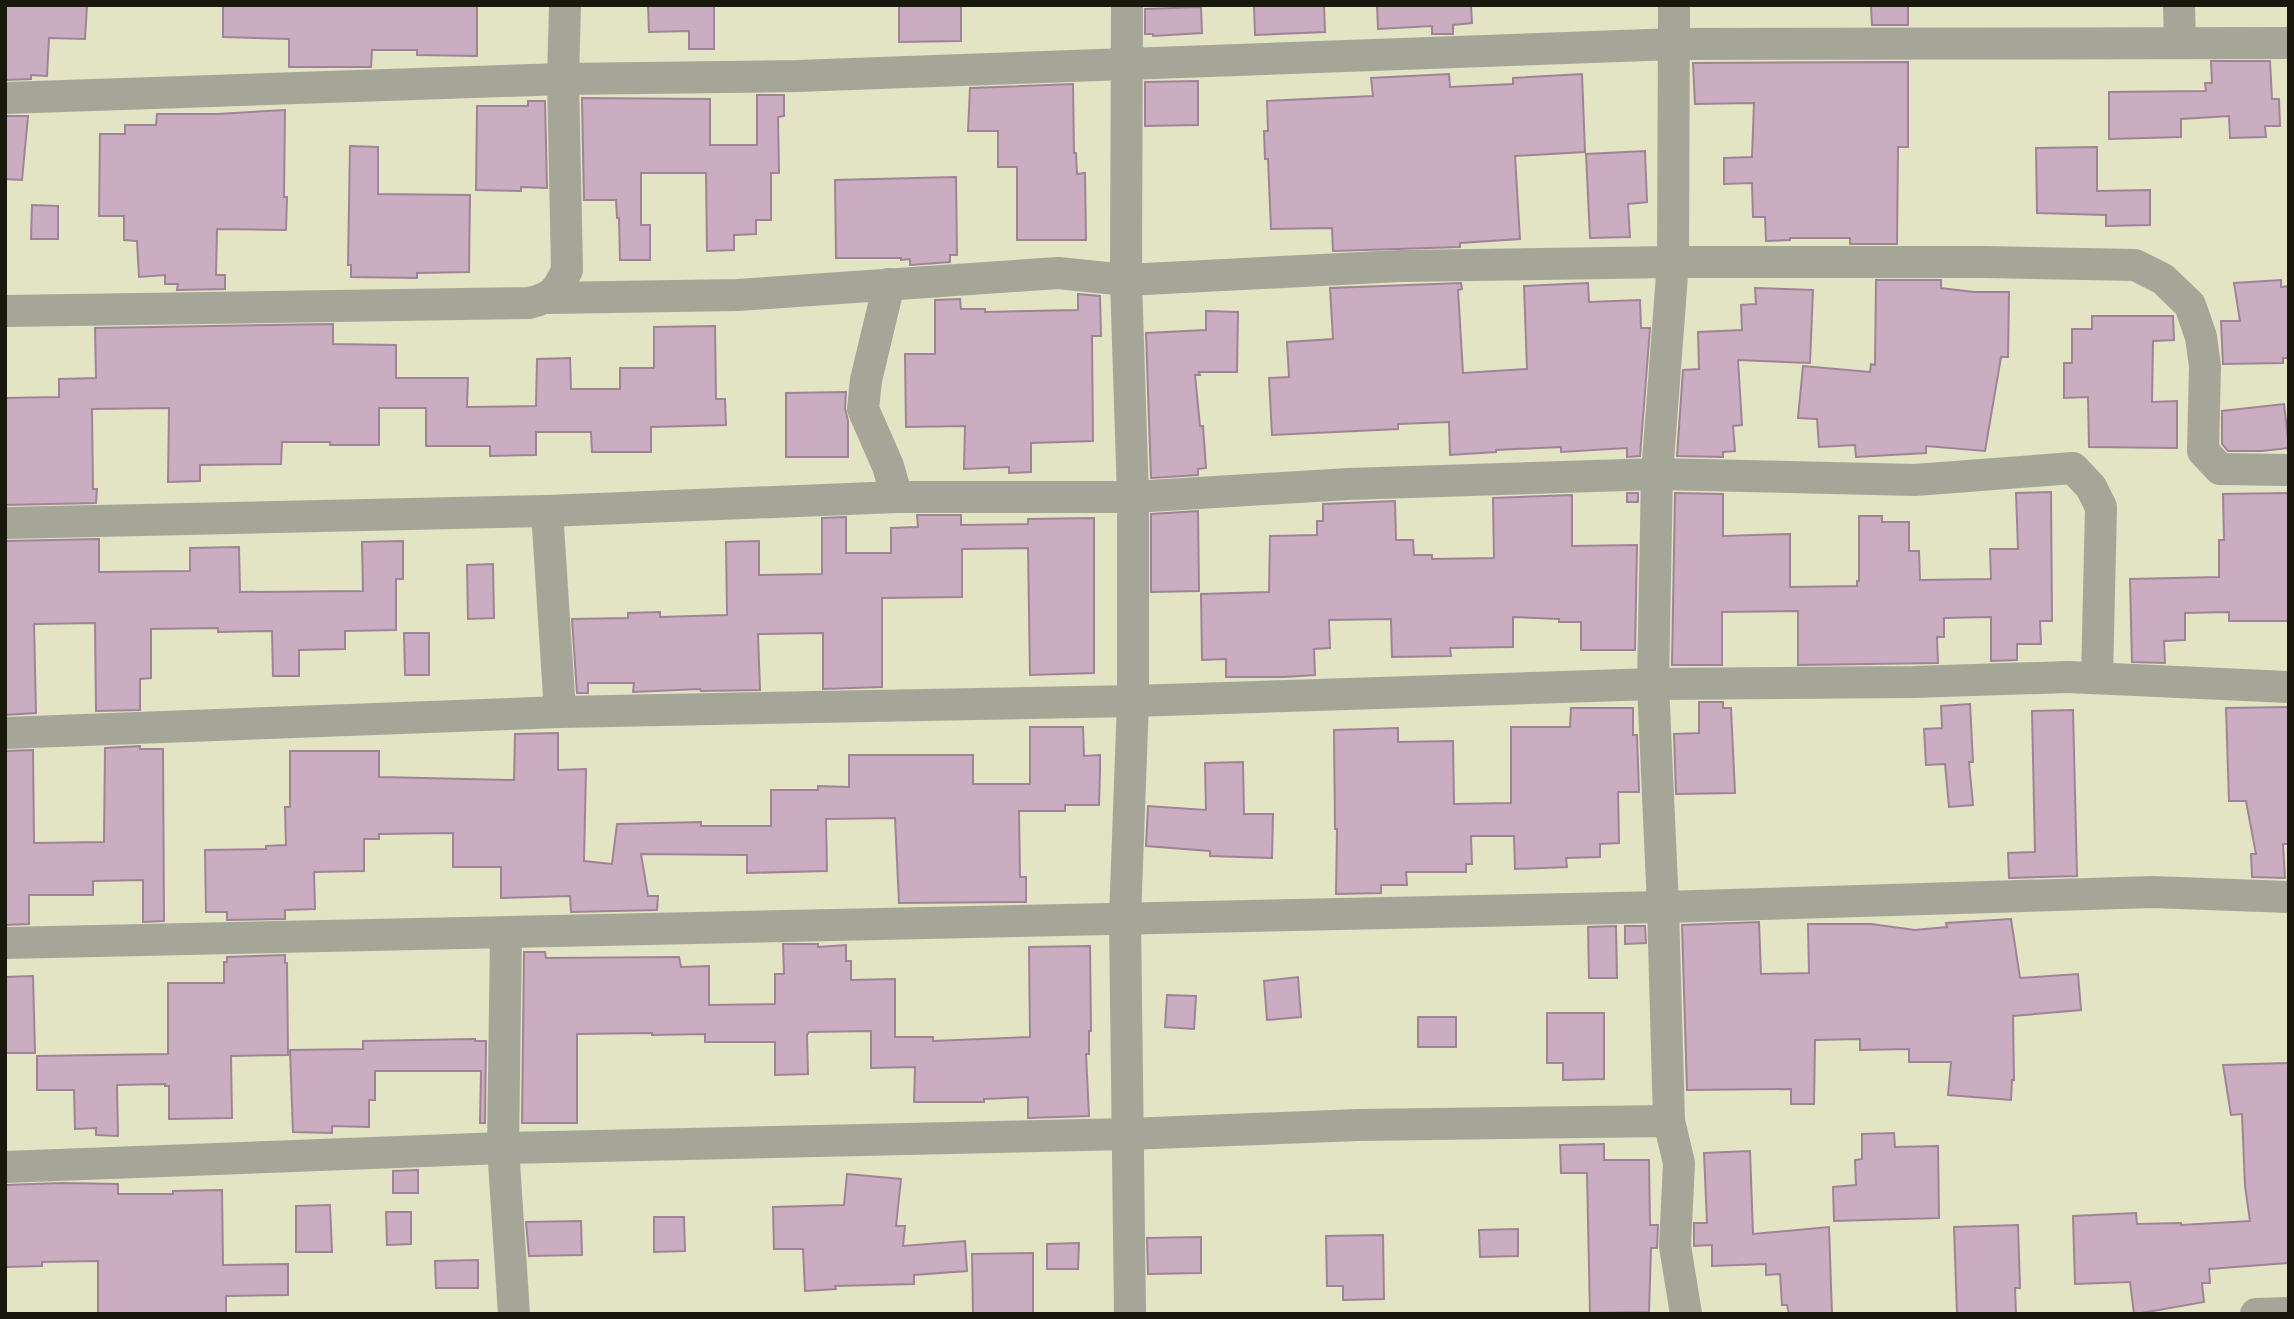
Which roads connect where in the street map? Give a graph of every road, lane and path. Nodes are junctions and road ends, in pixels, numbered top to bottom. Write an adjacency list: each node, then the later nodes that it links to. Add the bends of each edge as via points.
1 (565, 5): 9 (street)
2 (1126, 5): 8 (street)
3 (1674, 5): 7 (street)
4 (2179, 5): 5 (street)
5 (2180, 43): 6 (street); 7 (street)
6 (2289, 43)
7 (1675, 44): 8 (street); 11 (street)
8 (1127, 65): 9 (street); 12 (street)
9 (563, 79): 10 (street); 14 (street, via 567,270)
10 (5, 98)
11 (1673, 262): 12 (street, via 1399,265); 16 (street, via 2135,265 2163,279 2190,305 2202,337 2203,451 2220,469); 17 (street)
12 (1126, 280): 13 (street, via 1058,273); 19 (street)
13 (889, 284): 14 (street, via 738,295); 18 (street, via 863,409)
14 (549, 298): 15 (street, via 529,303)
15 (5, 311)
16 (2289, 470)
17 (1657, 474): 19 (street, via 1348,484); 22 (street, via 1915,480 2073,468 2101,506); 23 (street)
18 (897, 497): 19 (street); 20 (street)
19 (1133, 497): 25 (street)
20 (547, 510): 21 (street); 26 (street)
21 (5, 523)
22 (2097, 678): 23 (street); 24 (street)
23 (1653, 684): 25 (street); 29 (street)
24 (2289, 687)
25 (1133, 701): 26 (street); 30 (street)
26 (560, 712): 27 (street)
27 (5, 733)
28 (2289, 897): 29 (street, via 2152,892)
29 (1663, 907): 30 (street); 33 (street)
30 (1125, 919): 31 (street); 34 (street)
31 (506, 933): 32 (street); 35 (street)
32 (5, 943)
33 (1669, 1121): 34 (street); 40 (street, via 1679,1163 1675,1246)
34 (1128, 1134): 35 (street); 39 (street)
35 (503, 1148): 36 (street); 38 (street)
36 (5, 1167)
37 (2289, 1313): 41 (street)
38 (514, 1314)
39 (1130, 1314)
40 (1686, 1314)
41 (2256, 1314)

